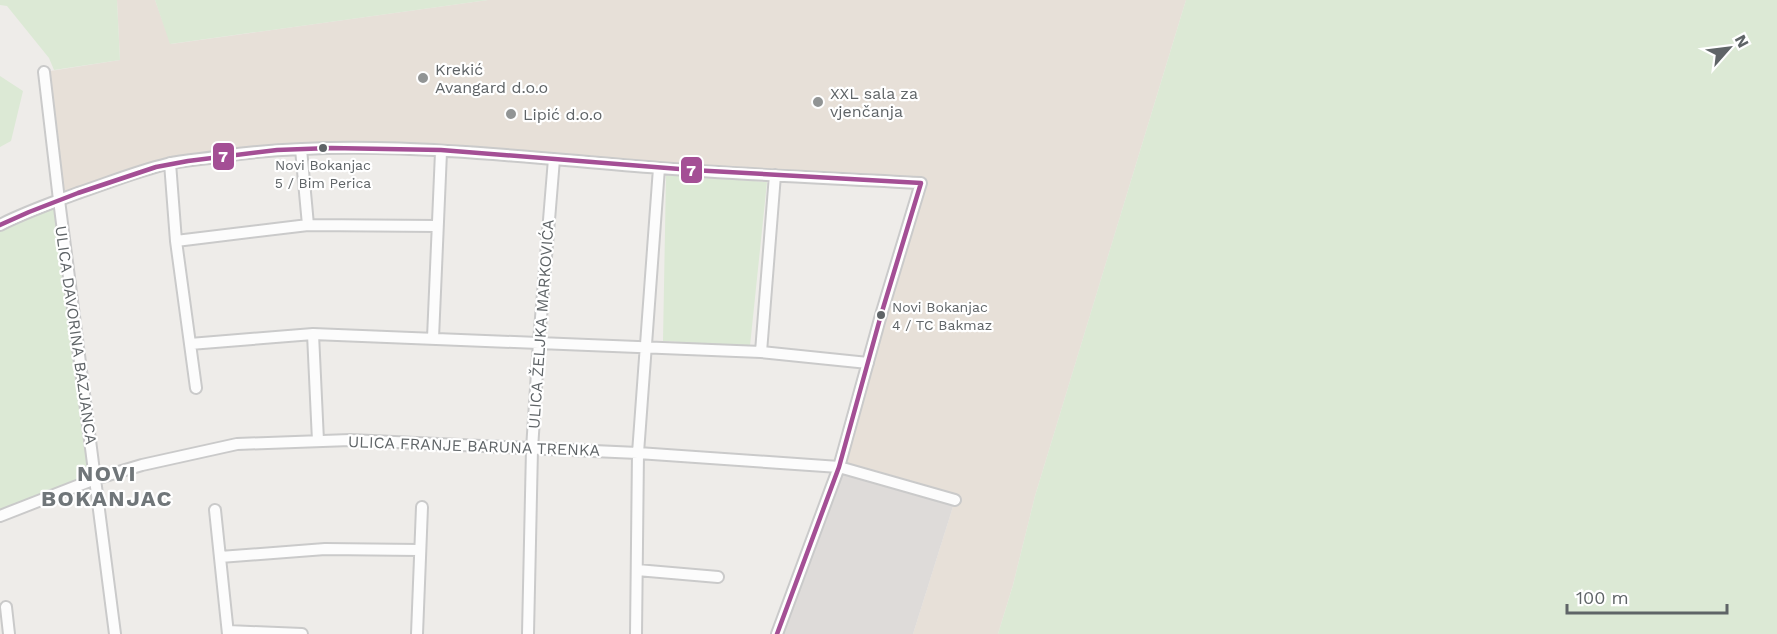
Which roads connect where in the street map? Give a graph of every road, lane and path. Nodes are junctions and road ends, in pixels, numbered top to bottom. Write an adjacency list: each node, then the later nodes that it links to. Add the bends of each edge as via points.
1 (44, 72): 8 (street, ULICA DAVORINA BAZJANCA)
2 (301, 149): 3 (street, via 349,147); 5 (street, via 256,151); 10 (street)
3 (441, 152): 4 (street); 11 (street)
4 (554, 159): 6 (street); 15 (street, ULICA ŽELJKA MARKOVIĆA)
5 (170, 164): 8 (street); 12 (street)
6 (659, 168): 7 (street); 17 (street)
7 (775, 175): 18 (street); 19 (street, via 921,183)
8 (58, 200): 9 (street); 25 (street, ULICA DAVORINA BAZJANCA)
9 (0, 225)
10 (308, 225): 11 (street); 12 (street)
11 (437, 226): 14 (street)
12 (176, 241): 16 (street)
13 (313, 334): 14 (street); 16 (street); 21 (street)
14 (433, 338): 15 (street)
15 (539, 342): 17 (street); 22 (street, ULICA ŽELJKA MARKOVIĆA)
16 (190, 344): 20 (street)
17 (645, 347): 18 (street); 23 (street)
18 (761, 352): 19 (street)
19 (868, 363): 24 (street)
20 (196, 388)
21 (318, 441): 22 (street, ULICA FRANJE BARUNA TRENKA); 25 (street, ULICA FRANJE BARUNA TRENKA, via 237,444)
22 (532, 449): 23 (street, ULICA FRANJE BARUNA TRENKA); 40 (street, ULICA ŽELJKA MARKOVIĆA)
23 (638, 453): 24 (street, ULICA FRANJE BARUNA TRENKA); 32 (street)
24 (838, 467): 26 (street, ULICA FRANJE BARUNA TRENKA); 42 (street)
25 (95, 479): 29 (street, ULICA FRANJE BARUNA TRENKA); 37 (street, ULICA DAVORINA BAZJANCA)
26 (955, 500)
27 (422, 507): 30 (street)
28 (215, 510): 31 (street)
29 (0, 516)
30 (419, 550): 31 (street, via 325,549); 39 (street)
31 (220, 557): 35 (street)
32 (637, 570): 33 (street); 41 (street)
33 (718, 577)
34 (6, 607): 36 (street)
35 (228, 633): 38 (street)
36 (9, 634)
37 (115, 634)
38 (302, 634)
39 (417, 634)
40 (528, 634)
41 (636, 634)
42 (777, 634)

